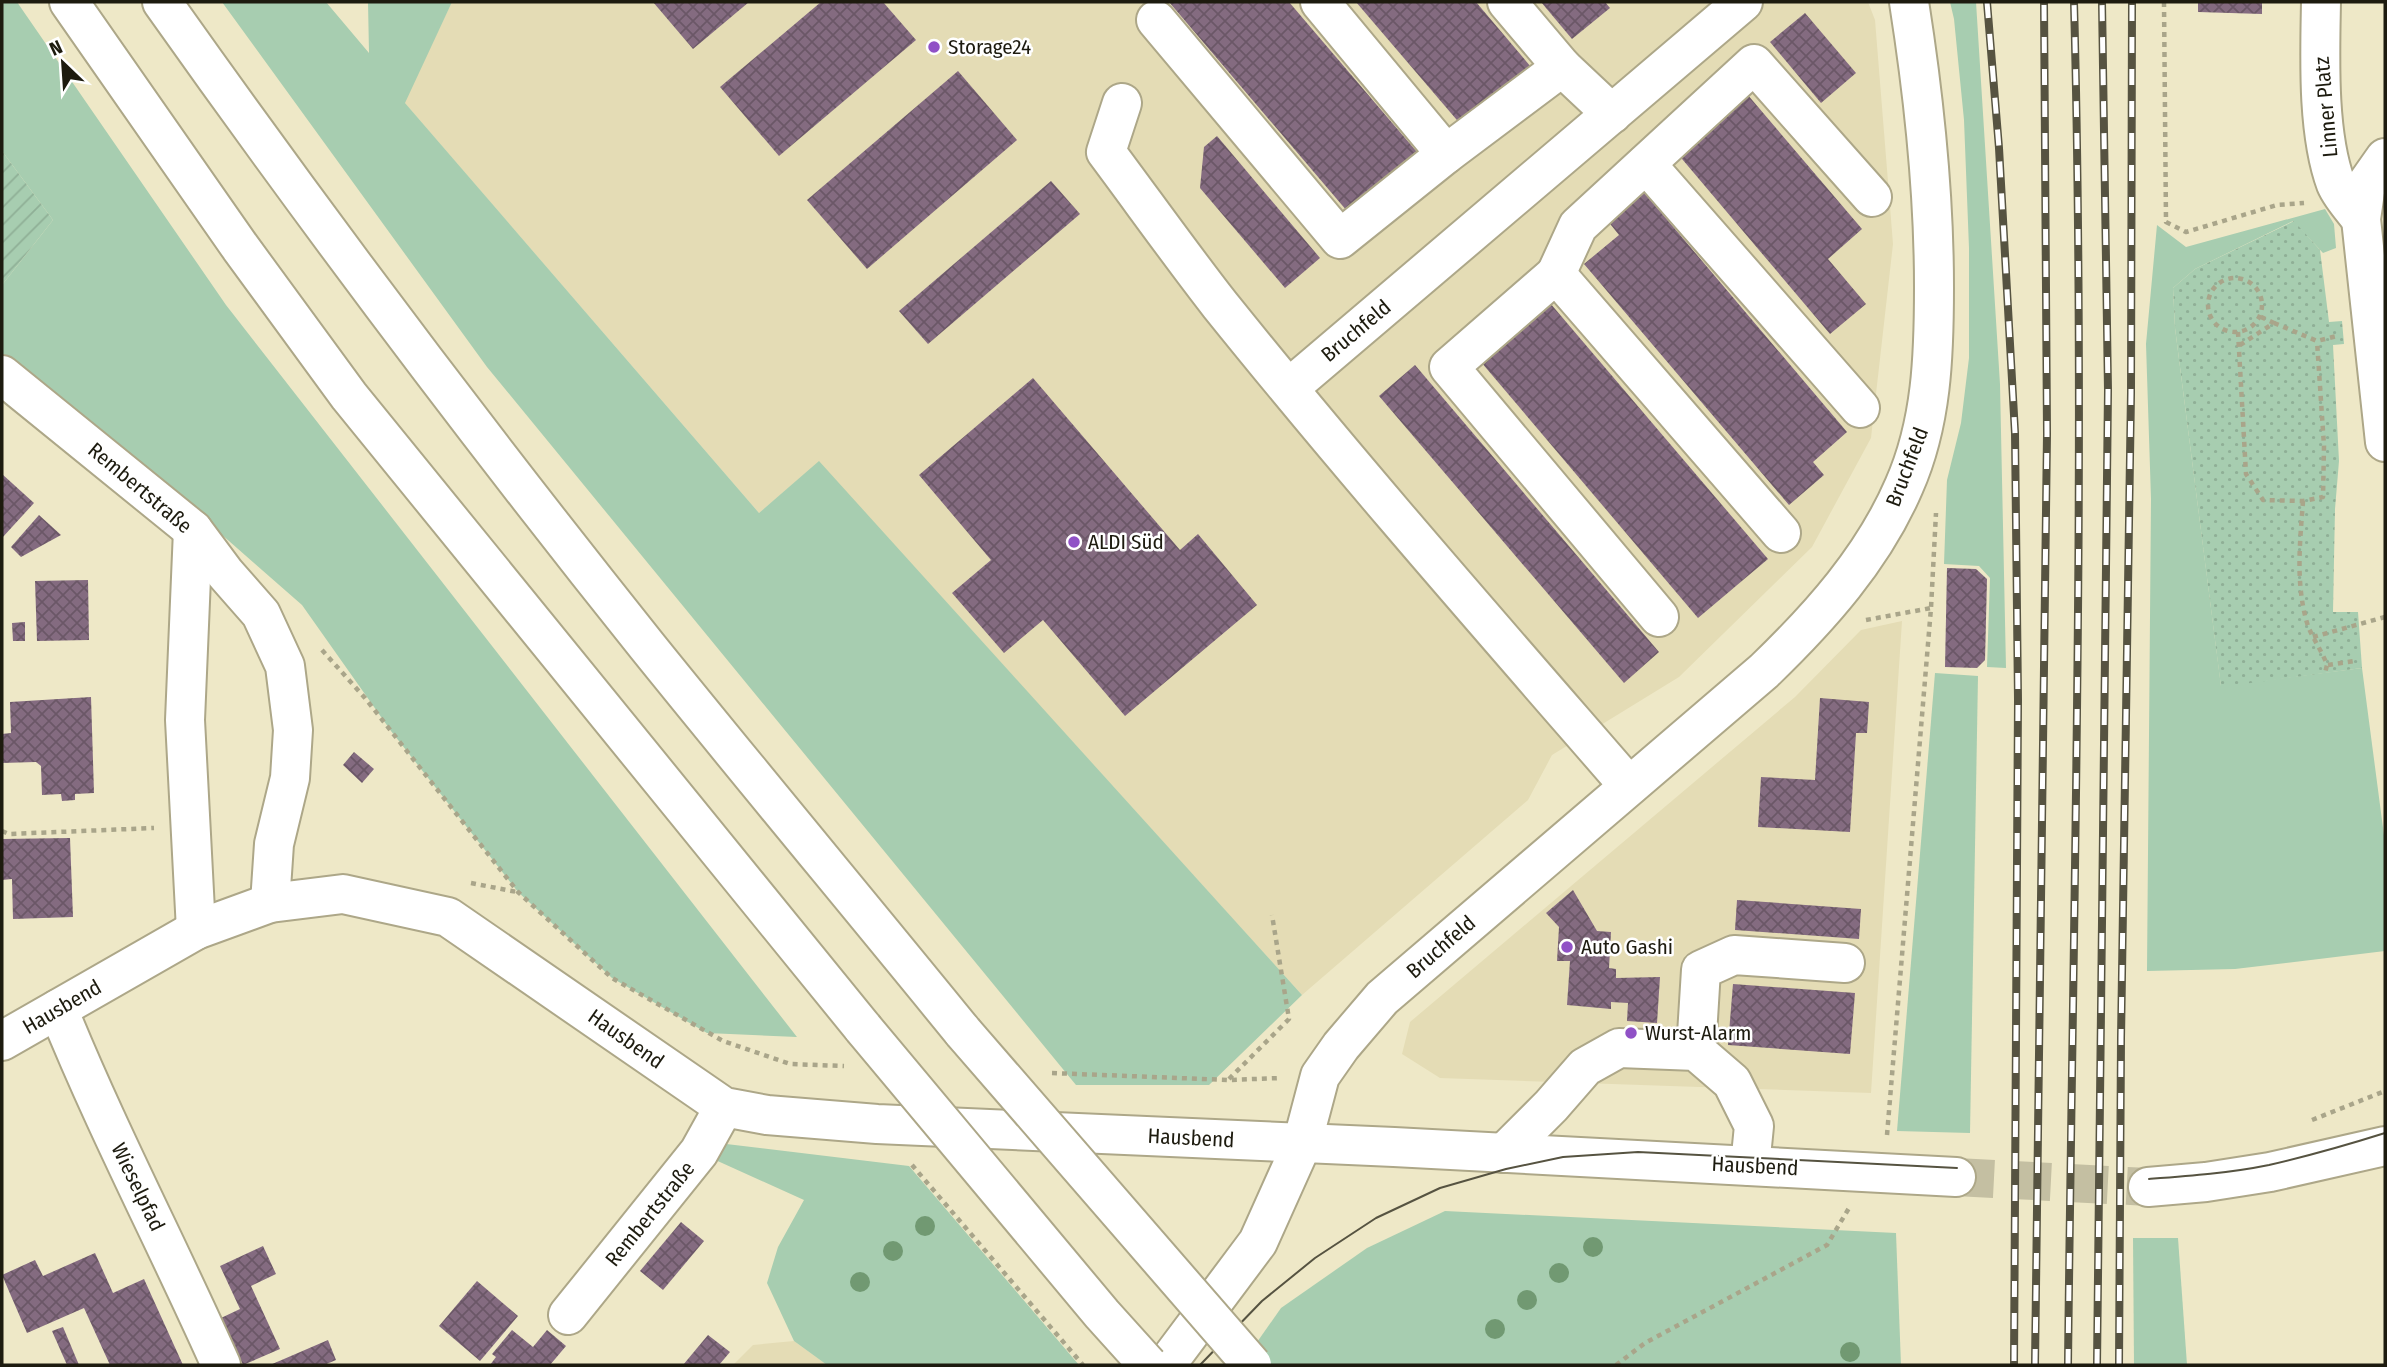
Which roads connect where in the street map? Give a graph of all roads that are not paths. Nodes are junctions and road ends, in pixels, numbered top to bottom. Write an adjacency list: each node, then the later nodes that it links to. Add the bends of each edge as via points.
1 (69, 2): 44 (main road, bridge, via 349,396 863,1028)
2 (162, 2): 46 (main road, bridge, via 388,313 647,645 963,1032)
3 (1320, 2): 13 (main road)
4 (1507, 2): 10 (main road)
5 (1909, 2): 26 (main road, Bruchfeld, via 1934,218 1934,353 1924,429 1905,485 1877,538 1804,632)
6 (2321, 2): 17 (main road, Linner Platz, via 2320,74 2327,146 2337,186)
7 (1731, 12): 9 (main road); 12 (main road, Bruchfeld)
8 (1156, 20): 13 (main road, via 1340,239)
9 (1754, 64): 15 (main road); 16 (main road)
10 (1562, 67): 12 (main road); 13 (main road)
11 (1122, 103): 20 (main road, via 1106,152 1219,304)
12 (1612, 114): 20 (main road, Bruchfeld)
13 (1446, 154)
14 (2385, 158): 17 (main road, via 2366,185)
15 (1646, 164): 18 (main road, via 1578,226); 21 (main road)
16 (1872, 197)
17 (2361, 219): 22 (main road)
18 (1556, 274): 24 (main road); 25 (main road, via 1449,367)
19 (2, 375): 23 (main road, Rembertstraße)
20 (1289, 388): 26 (main road)
21 (1860, 408)
22 (2385, 442)
23 (193, 530): 27 (main road, Rembertstraße, via 261,614 285,666 292,754 274,844); 28 (main road, via 185,720)
24 (1781, 533)
25 (1659, 617)
26 (1629, 786): 35 (main road, Bruchfeld, via 1382,998 1320,1076)
27 (270, 903): 28 (main road, Hausbend); 33 (main road, Hausbend, via 343,894 448,917)
28 (195, 930): 30 (main road, Hausbend)
29 (1845, 963): 32 (main road, via 1734,955 1701,970)
30 (58, 1009): 31 (main road, Hausbend); 43 (main road, Wieselpfad)
31 (2, 1041)
32 (1696, 1051): 37 (main road, via 1619,1048 1585,1067); 38 (main road, via 1732,1082 1754,1126)
33 (724, 1107): 35 (main road, Hausbend, via 877,1124); 42 (main road, Rembertstraße, via 699,1152)
34 (2385, 1129): 39 (main road)
35 (1302, 1144): 37 (main road, Hausbend); 45 (main road, via 1258,1242)
36 (2385, 1146): 39 (main road)
37 (1504, 1153): 38 (main road, Hausbend)
38 (1750, 1166): 40 (main road, Hausbend)
39 (2280, 1170): 41 (main road)
40 (1956, 1177)
41 (2148, 1187)
42 (569, 1315)
43 (221, 1365)
44 (1148, 1365)
45 (1166, 1365)
46 (1252, 1365)

